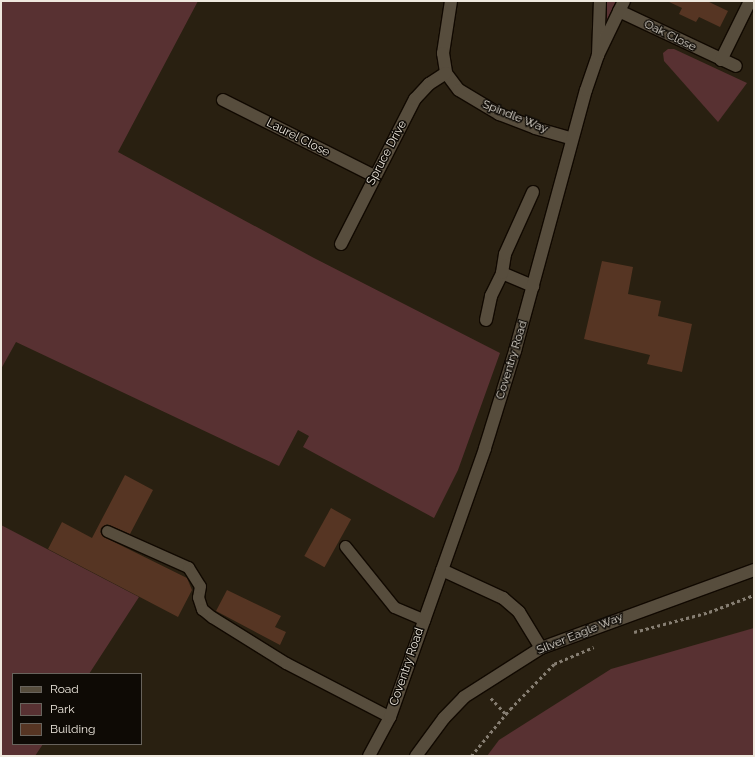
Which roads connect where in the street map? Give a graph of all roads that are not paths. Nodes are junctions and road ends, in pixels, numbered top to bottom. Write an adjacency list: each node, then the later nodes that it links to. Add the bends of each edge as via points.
1 (451, 1): 8 (street, via 443,41)
2 (600, 1): 5 (street)
3 (750, 1): 6 (street)
4 (622, 6): 5 (street, Coventry Road); 6 (street, Oak Close)
5 (598, 55): 10 (street, Coventry Road)
6 (721, 60): 7 (street, Oak Close)
7 (736, 66)
8 (446, 73): 10 (street, Spindle Way, via 460,90 480,104 535,128); 11 (street, Spruce Drive, via 429,84 415,99)
9 (223, 100): 11 (street, Laurel Close)
10 (571, 138): 15 (street, Coventry Road)
11 (374, 176): 13 (street, Spruce Drive)
12 (532, 192): 14 (street, via 505,254)
13 (341, 244)
14 (502, 273): 15 (street); 16 (street, via 491,296)
15 (533, 286): 19 (street, Coventry Road, via 485,448)
16 (486, 320)
17 (107, 531): 23 (lane, via 188,567 200,586 198,597 202,609 212,617 286,663)
18 (344, 546): 21 (lane, via 394,607)
19 (442, 570): 21 (street, Coventry Road); 22 (street, via 502,598 519,612)
20 (754, 570): 22 (street, Silver Eagle Way)
21 (424, 620): 23 (street, Coventry Road)
22 (541, 648): 25 (street, Silver Eagle Way, via 464,697 444,718)
23 (390, 717): 24 (street, Coventry Road)
24 (369, 756)
25 (416, 756)

